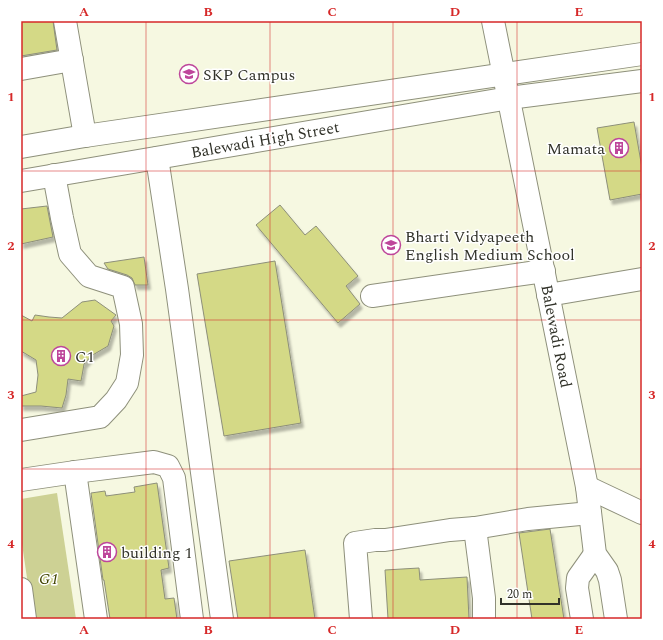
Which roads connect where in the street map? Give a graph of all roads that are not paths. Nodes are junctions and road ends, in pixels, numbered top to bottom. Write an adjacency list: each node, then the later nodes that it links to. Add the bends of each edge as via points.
1 (65, 21): 4 (street)
2 (494, 21): 6 (street, Balewadi Road)
3 (642, 54): 6 (street, Balewadi High Street)
4 (72, 60): 5 (street); 9 (street)
5 (21, 69)
6 (504, 74): 8 (street, Balewadi Road); 9 (street, Balewadi High Street)
7 (642, 81): 8 (street, Balewadi High Street)
8 (509, 98): 11 (street, Balewadi High Street); 14 (street, Balewadi Road)
9 (85, 136): 10 (street, Balewadi High Street)
10 (21, 147)
11 (157, 158): 12 (street, Balewadi High Street); 30 (street)
12 (54, 175): 13 (street, Balewadi High Street); 18 (street, via 70,254 89,276 123,287 130,324 132,355 127,383 100,417)
13 (21, 181)
14 (544, 271): 16 (street, Balewadi Road); 17 (street)
15 (642, 280): 16 (street)
16 (548, 295): 21 (street, Balewadi Road)
17 (372, 296)
18 (21, 430)
19 (75, 472): 20 (street); 28 (street); 29 (street, via 154,462 168,466 174,478)
20 (21, 480)
21 (587, 487): 22 (street); 23 (street, Balewadi Road)
22 (641, 511)
23 (590, 513): 24 (street, via 528,519); 25 (street, Balewadi Road)
24 (475, 528): 31 (street, via 355,543); 32 (street, via 484,598)
25 (595, 554): 33 (street, via 578,578); 34 (street, via 607,571)
26 (21, 589): 27 (street)
27 (25, 619)
28 (96, 619)
29 (192, 619)
30 (222, 619)
31 (361, 619)
32 (484, 619)
33 (582, 619)
34 (616, 619)

